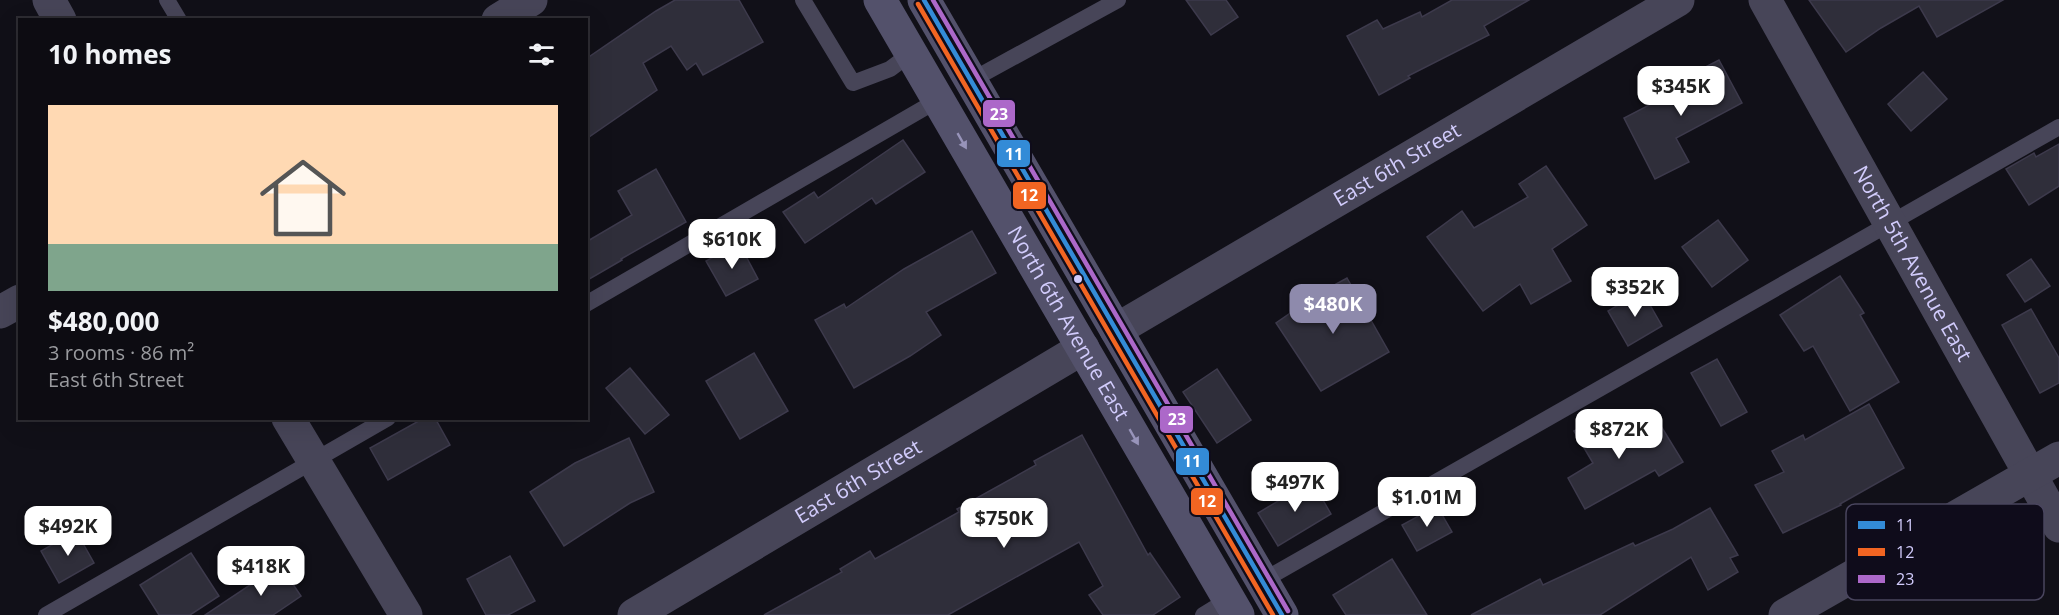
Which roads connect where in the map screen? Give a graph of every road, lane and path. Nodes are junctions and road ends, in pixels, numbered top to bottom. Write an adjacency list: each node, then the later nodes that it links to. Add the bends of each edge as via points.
1 (49, 0): 10 (street)
2 (167, 0): 11 (lane)
3 (531, 0): 12 (street)
4 (803, 0): 13 (lane, via 853,83 890,69)
5 (880, 0): 13 (main road, North 6th Avenue East)
6 (924, 0): 14 (main road, North 6th Avenue East)
7 (1118, 0): 14 (lane)
8 (1678, 0): 21 (street, East 6th Street)
9 (1765, 0): 17 (street, North 5th Avenue East)
10 (59, 18)
11 (178, 18)
12 (501, 18)
13 (910, 54): 15 (main road, North 6th Avenue East)
14 (970, 81): 21 (main road, North 6th Avenue East)
15 (938, 100): 19 (lane); 22 (main road, North 6th Avenue East, one-way to 22)
16 (2059, 127): 17 (lane)
17 (1891, 224): 27 (street, North 5th Avenue East); 31 (lane)
18 (18, 302): 20 (street)
19 (588, 303)
20 (0, 312)
21 (1116, 330): 31 (main road, North 6th Avenue East)
22 (1083, 348): 32 (main road, North 6th Avenue East, one-way to 32); 35 (street, East 6th Street)
23 (289, 420): 26 (street)
24 (385, 420): 26 (lane)
25 (2059, 458): 27 (street)
26 (313, 461): 33 (lane); 34 (street)
27 (2030, 476): 28 (street); 29 (street, North 5th Avenue East)
28 (1981, 504)
29 (2059, 526)
30 (1846, 580): 37 (street)
31 (1262, 581): 36 (main road, North 6th Avenue East)
32 (1223, 610)
33 (46, 615)
34 (406, 615)
35 (634, 615)
36 (1282, 615)
37 (1785, 615)

